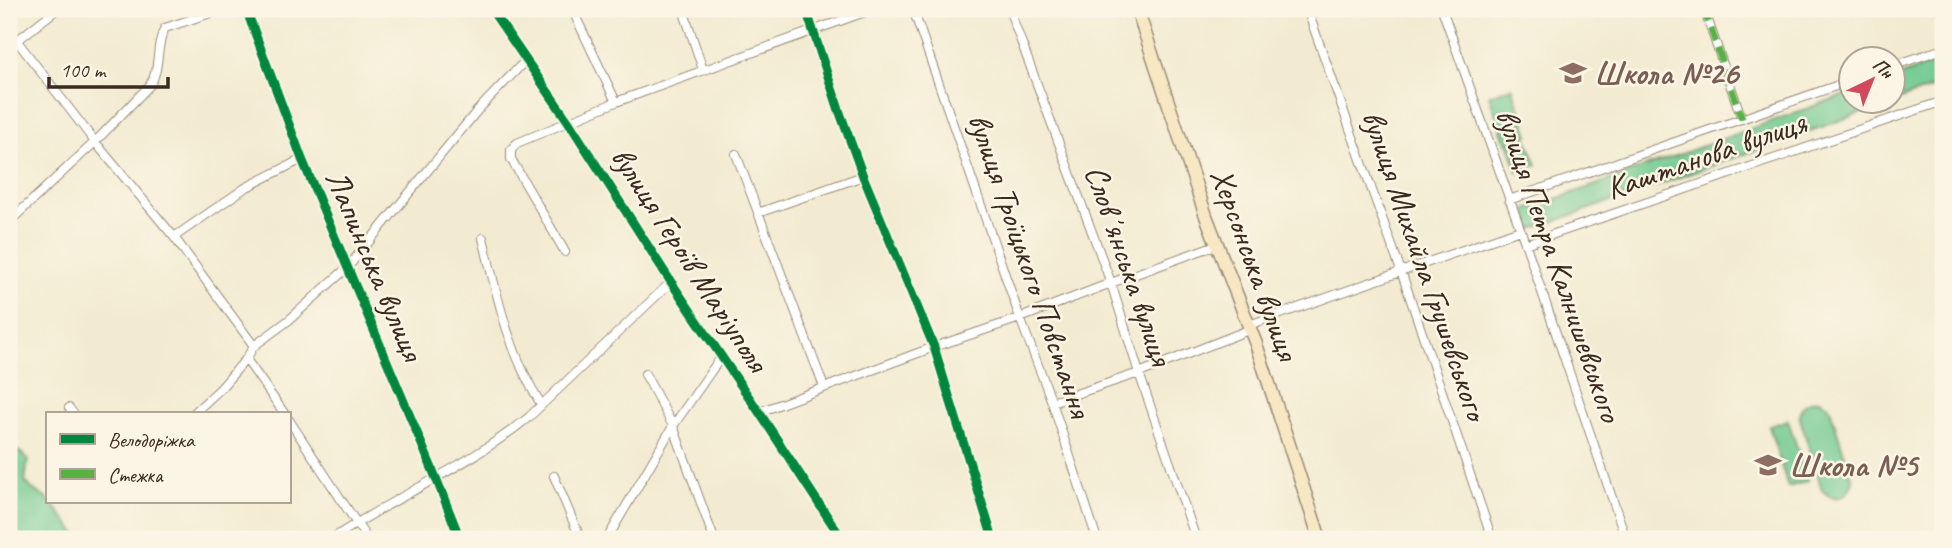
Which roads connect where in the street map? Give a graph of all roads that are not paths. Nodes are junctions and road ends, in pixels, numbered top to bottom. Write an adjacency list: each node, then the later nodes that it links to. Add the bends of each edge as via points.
1 (57, 9): 16 (street)
2 (223, 9): 27 (street, via 166,28 153,80)
3 (246, 9): 29 (street, Лапинська вулиця)
4 (491, 9): 19 (street, вулиця Героїв Маріуполя)
5 (572, 9): 24 (street)
6 (683, 9): 21 (street)
7 (806, 9): 15 (street)
8 (873, 9): 15 (street)
9 (913, 9): 44 (street, вулиця Троїцького Повстання)
10 (1009, 9): 43 (street, Словʼянська вулиця)
11 (1136, 9): 38 (main road, Херсонська вулиця)
12 (1307, 9): 41 (street, вулиця Михайла Грушевського)
13 (1442, 9): 31 (street, вулиця Петра Калнишевського)
14 (1704, 9): 25 (street)
15 (814, 30): 21 (street); 30 (street)
16 (17, 41): 17 (street); 27 (street)
17 (9, 47)
18 (1943, 49): 20 (street)
19 (526, 60): 26 (street, вулиця Героїв Маріуполя); 40 (street, via 477,111)
20 (1906, 61)
21 (703, 70): 24 (street)
22 (1836, 86): 25 (street, Каштанова вулиця)
23 (1943, 101): 37 (street, Каштанова вулиця)
24 (616, 102): 26 (street)
25 (1742, 119): 31 (street, Каштанова вулиця)
26 (568, 121): 39 (street, via 517,143 511,150 511,159); 42 (street, вулиця Героїв Маріуполя)
27 (95, 142): 33 (street); 35 (street)
28 (736, 154): 32 (street)
29 (302, 159): 35 (street, via 245,188); 40 (street, Лапинська вулиця)
30 (863, 176): 32 (street); 47 (street)
31 (1509, 200): 34 (street, вулиця Петра Калнишевського)
32 (758, 213): 52 (street)
33 (9, 222)
34 (1520, 230): 37 (street, вулиця Петра Калнишевського); 41 (street)
35 (174, 237): 46 (street)
36 (483, 238): 54 (street, via 509,337)
37 (1525, 244): 75 (street, вулиця Петра Калнишевського)
38 (1216, 245): 43 (street); 45 (main road, Херсонська вулиця)
39 (565, 252)
40 (348, 267): 46 (street); 61 (street, Лапинська вулиця)
41 (1401, 271): 45 (street); 74 (street, вулиця Михайла Грушевського)
42 (671, 282): 48 (street, вулиця Героїв Маріуполя); 54 (street)
43 (1111, 283): 44 (street); 50 (street, Словʼянська вулиця)
44 (1020, 318): 47 (street); 53 (street, вулиця Троїцького Повстання)
45 (1250, 327): 50 (street); 73 (main road, Херсонська вулиця)
46 (254, 346): 49 (street)
47 (934, 347): 52 (street); 70 (street)
48 (721, 357): 57 (street, вулиця Героїв Маріуполя); 59 (street)
49 (246, 359): 55 (street); 56 (street)
50 (1139, 373): 53 (street); 72 (street, Словʼянська вулиця)
51 (645, 374): 59 (street)
52 (824, 387): 57 (street)
53 (1052, 402): 71 (street, вулиця Троїцького Повстання)
54 (541, 404): 61 (street, via 510,432)
55 (195, 412)
56 (283, 412)
57 (759, 412): 69 (street, вулиця Героїв Маріуполя)
58 (290, 422): 62 (street)
59 (673, 426): 67 (street); 68 (street)
60 (554, 476): 66 (street)
61 (436, 478): 62 (street); 65 (street, Лапинська вулиця)
62 (356, 523): 63 (street); 64 (street)
63 (332, 539)
64 (367, 539)
65 (460, 539)
66 (583, 539)
67 (607, 539)
68 (714, 539)
69 (842, 539)
70 (993, 539)
71 (1097, 539)
72 (1196, 539)
73 (1320, 539)
74 (1492, 539)
75 (1626, 539)

